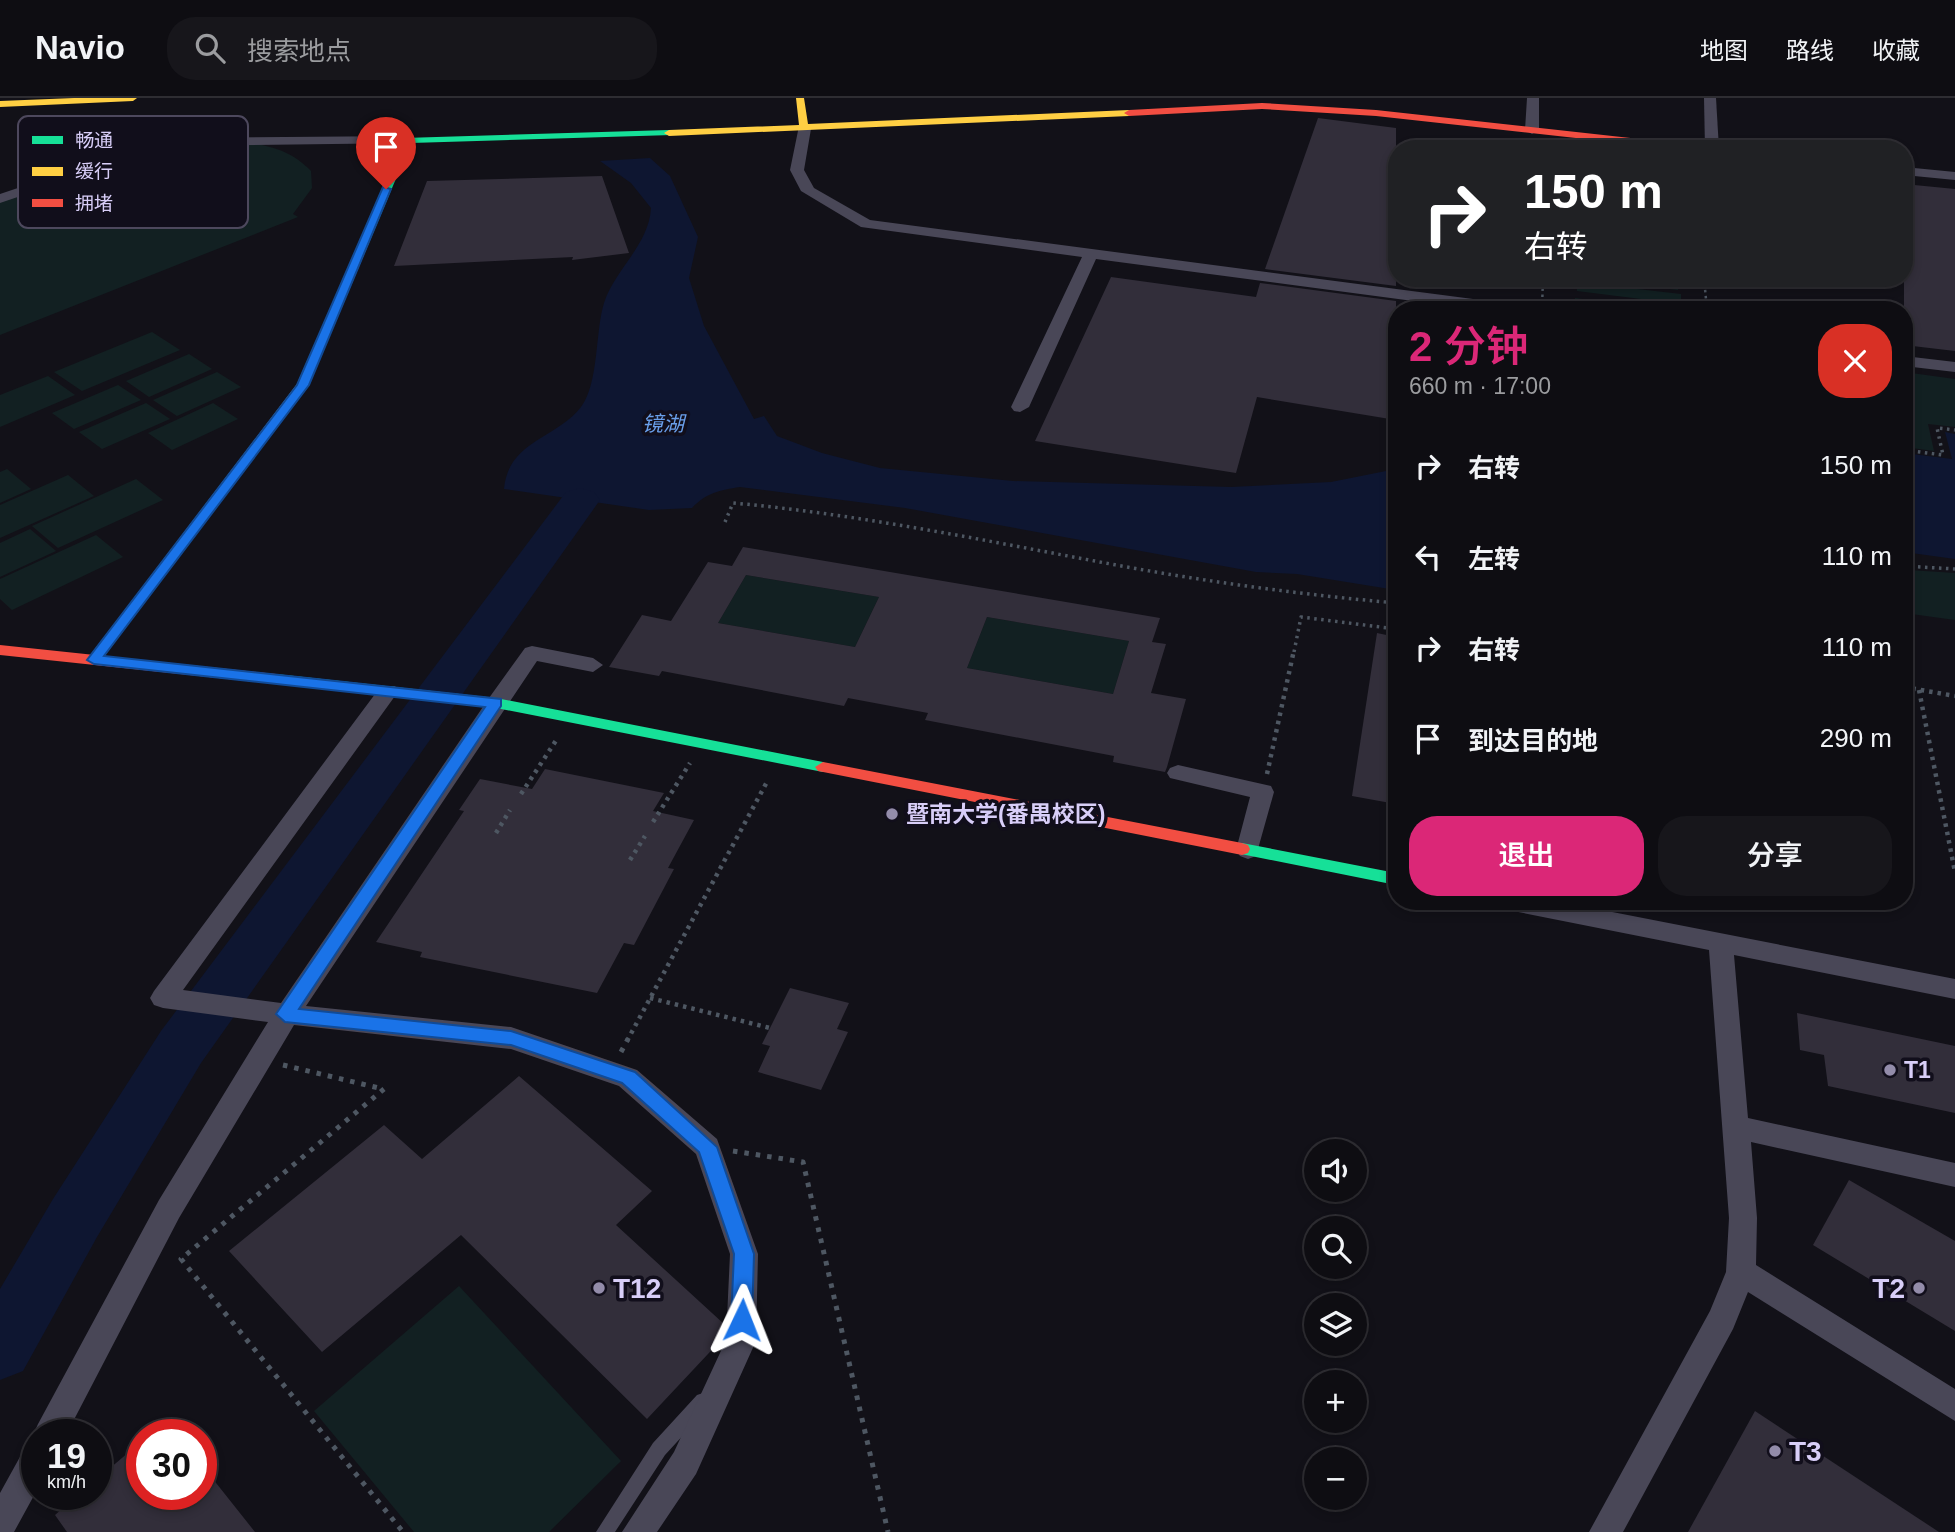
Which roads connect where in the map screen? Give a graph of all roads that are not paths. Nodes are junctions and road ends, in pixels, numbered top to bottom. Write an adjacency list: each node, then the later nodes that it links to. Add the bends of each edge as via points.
1 (133, 98): 5 (street)
2 (800, 98): 6 (street)
3 (1533, 98): 7 (street)
4 (1710, 98): 10 (street)
5 (0, 104)
6 (804, 129): 7 (street, via 1262,106); 8 (street); 16 (street, via 797,170 808,191 866,224)
7 (1532, 130): 9 (street)
8 (407, 140): 11 (street); 22 (street, via 303,385)
9 (1622, 140)
10 (1712, 140)
11 (248, 141)
12 (1913, 172): 13 (street)
13 (1955, 176)
14 (18, 193): 15 (street)
15 (0, 199)
16 (1091, 253): 17 (street); 20 (street)
17 (1451, 301)
18 (1913, 362): 19 (street)
19 (1955, 367)
20 (1020, 408)
21 (0, 650): 22 (street)
22 (94, 660): 24 (street)
23 (593, 665): 25 (street, via 532,653)
24 (388, 691): 25 (street); 32 (street, via 163,998)
25 (496, 703): 27 (street); 32 (street)
26 (1178, 773): 27 (street, via 1263,792)
27 (1248, 850): 28 (street)
28 (1388, 877)
29 (1554, 910): 30 (street)
30 (1721, 943): 31 (street); 33 (street)
31 (1955, 989)
32 (285, 1014): 36 (street, via 511,1038 628,1077 707,1147 744,1254 741,1341); 38 (street, via 169,1209)
33 (1736, 1127): 34 (street); 35 (street, via 1743,1218)
34 (1955, 1175)
35 (1741, 1272): 37 (street); 43 (street, via 1722,1319)
36 (725, 1377): 41 (lane, via 659,1449); 42 (street, via 685,1463)
37 (1955, 1406)
38 (57, 1419)
39 (21, 1487): 40 (street)
40 (0, 1526)
41 (605, 1532)
42 (638, 1532)
43 (1605, 1532)

